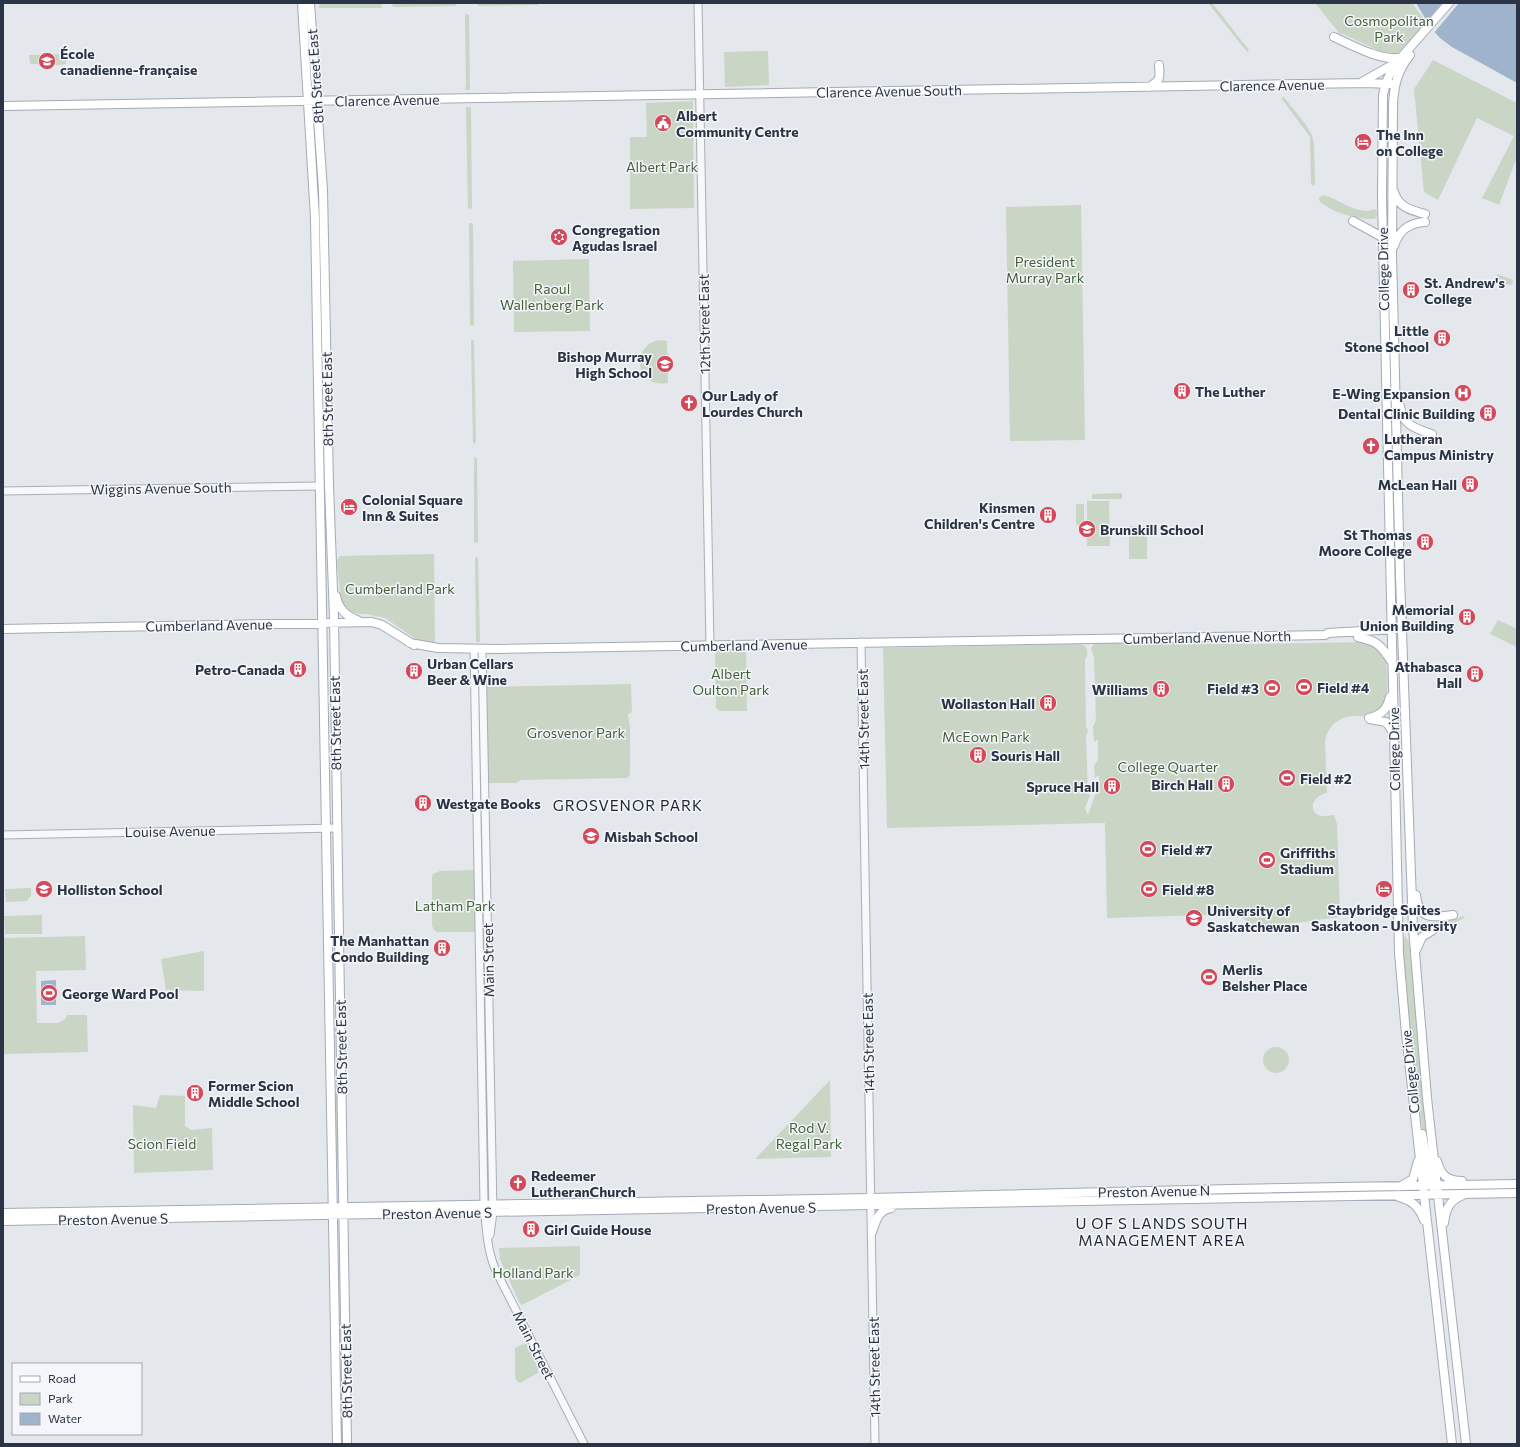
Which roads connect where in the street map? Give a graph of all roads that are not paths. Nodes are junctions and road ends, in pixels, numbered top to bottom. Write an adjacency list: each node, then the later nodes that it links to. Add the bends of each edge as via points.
1 (302, 3): 15 (main road, 8th Street East)
2 (310, 3): 16 (main road, 8th Street East)
3 (698, 3): 14 (street, 12th Street East)
4 (1449, 3): 7 (main road)
5 (1454, 3): 7 (main road)
6 (1334, 37): 7 (main road, via 1385,57)
7 (1403, 59): 9 (main road); 10 (main road, College Drive, via 1391,70); 11 (main road, College Drive)
8 (1159, 65): 12 (main road, via 1157,83)
9 (1360, 83): 10 (main road, Clarence Avenue); 12 (main road, Clarence Avenue)
10 (1385, 83): 11 (main road, Clarence Avenue); 20 (main road, College Drive)
11 (1395, 84): 18 (main road, College Drive)
12 (1149, 87): 13 (main road, Clarence Avenue)
13 (1079, 88): 14 (main road, Clarence Avenue South)
14 (700, 94): 16 (main road, Clarence Avenue); 39 (street, 12th Street East)
15 (307, 101): 16 (main road, Clarence Avenue); 17 (main road, Clarence Avenue); 24 (main road, 8th Street East, via 315,218)
16 (316, 101): 28 (main road, 8th Street East, via 323,197)
17 (3, 106)
18 (1392, 182): 21 (main road, College Drive); 21 (main road, via 1400,205 1425,218 1402,230)
19 (1353, 221): 20 (main road)
20 (1382, 237): 26 (main road, College Drive)
21 (1392, 255): 22 (main road, College Drive)
22 (1396, 386): 23 (main road, via 1401,414 1405,420 1411,426); 27 (main road, College Drive)
23 (1432, 434)
24 (319, 486): 25 (street, Wiggins Avenue South); 30 (main road, 8th Street East)
25 (3, 491)
26 (1390, 538): 27 (main road); 34 (main road, College Drive)
27 (1400, 572): 33 (main road, College Drive)
28 (333, 584): 29 (main road, via 341,610); 31 (main road, 8th Street East)
29 (361, 622): 31 (main road, Cumberland Avenue); 40 (main road, Cumberland Avenue, via 382,625 410,643 438,648)
30 (322, 623): 31 (main road, Cumberland Avenue); 32 (main road, Cumberland Avenue); 44 (main road, 8th Street East)
31 (334, 623): 45 (main road, 8th Street East)
32 (3, 629)
33 (1402, 631): 34 (main road); 49 (main road, College Drive)
34 (1392, 632): 35 (main road, Cumberland Avenue North); 36 (main road, Cumberland Avenue North); 41 (main road, College Drive)
35 (1325, 635): 36 (main road, Cumberland Avenue North); 37 (main road, Cumberland Avenue North)
36 (1358, 637): 41 (main road, via 1374,641 1381,646)
37 (1014, 640): 38 (main road, Cumberland Avenue)
38 (861, 642): 39 (main road, Cumberland Avenue); 64 (street, 14th Street East)
39 (710, 645): 40 (main road, Cumberland Avenue)
40 (478, 649): 66 (street, Main Street)
41 (1392, 662): 42 (main road, College Drive)
42 (1393, 693): 43 (main road, College Drive); 43 (main road, via 1385,710 1369,718 1386,722)
43 (1394, 733): 55 (main road, College Drive, via 1398,928)
44 (325, 746): 45 (main road, via 332,756); 46 (main road, 8th Street East)
45 (336, 787): 47 (main road, 8th Street East)
46 (326, 828): 47 (street, Louise Avenue); 48 (street, Louise Avenue); 53 (main road, 8th Street East)
47 (337, 828): 54 (main road, 8th Street East)
48 (3, 834)
49 (1411, 870): 50 (main road, via 1420,910 1432,917); 52 (main road, College Drive)
50 (1453, 915)
51 (1433, 930): 52 (main road, via 1420,940)
52 (1415, 952): 56 (main road, College Drive)
53 (328, 972): 54 (main road, via 334,973); 67 (main road, 8th Street East)
54 (340, 1006): 68 (main road, 8th Street East)
55 (1404, 1014): 57 (main road, College Drive); 60 (main road)
56 (1432, 1148): 58 (main road, via 1441,1173 1448,1179); 60 (main road, College Drive)
57 (1419, 1154): 59 (main road, via 1413,1179); 60 (main road, College Drive)
58 (1517, 1184): 60 (main road)
59 (1398, 1187): 60 (main road, Preston Avenue N); 64 (main road, Preston Avenue N, via 1231,1189)
60 (1430, 1190): 62 (main road); 63 (main road, Preston Avenue N); 72 (main road, College Drive); 73 (main road, College Drive); 74 (main road)
61 (1517, 1193): 62 (main road)
62 (1464, 1194): 73 (main road, via 1454,1198 1450,1203)
63 (1392, 1195): 65 (main road, Preston Avenue N); 72 (main road, via 1408,1199 1417,1207)
64 (871, 1202): 65 (main road, Preston Avenue N); 66 (main road, Preston Avenue S); 71 (street, 14th Street East)
65 (917, 1205): 71 (main road, via 881,1212 877,1216)
66 (489, 1208): 68 (main road, Preston Avenue S); 77 (street, Main Street, via 489,1245 493,1265)
67 (333, 1210): 68 (main road, Preston Avenue S); 69 (main road, Preston Avenue S); 70 (main road, Preston Avenue S); 75 (main road, 8th Street East)
68 (343, 1211): 76 (main road, 8th Street East)
69 (3, 1213)
70 (3, 1221)
71 (872, 1232): 78 (street, 14th Street East)
72 (1428, 1233): 79 (main road, College Drive)
73 (1442, 1233): 74 (main road, College Drive)
74 (1446, 1270): 80 (main road, College Drive)
75 (337, 1444)
76 (347, 1444)
77 (584, 1444)
78 (875, 1444)
79 (1452, 1444)
80 (1466, 1444)

